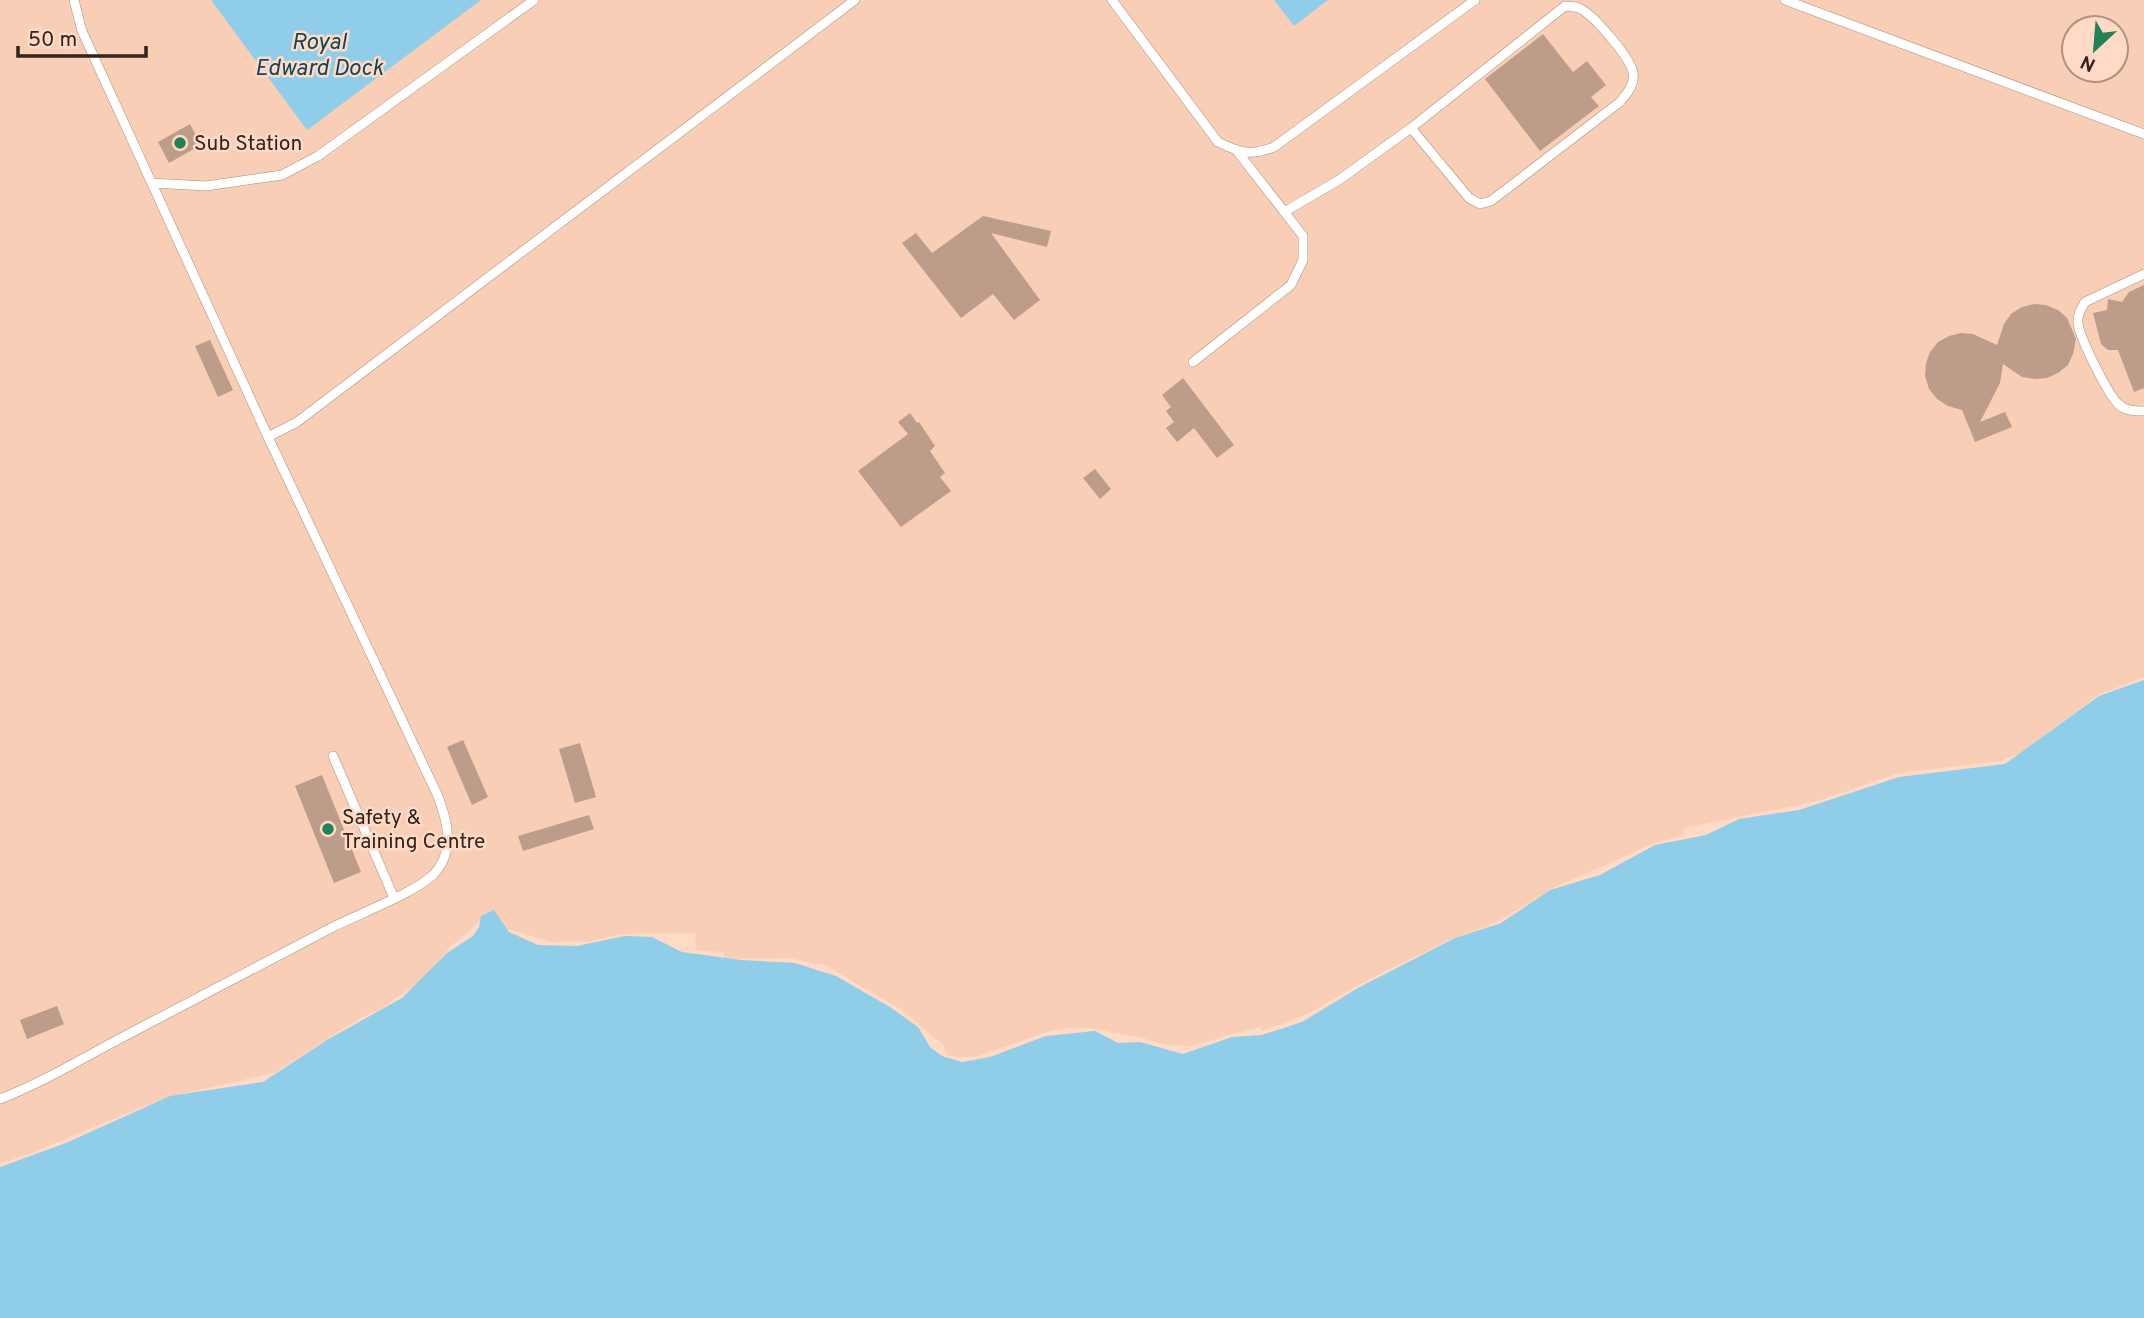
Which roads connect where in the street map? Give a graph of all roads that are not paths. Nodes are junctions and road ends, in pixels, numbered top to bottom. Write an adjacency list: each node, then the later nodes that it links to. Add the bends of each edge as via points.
1 (74, 0): 10 (lane, via 82,31)
2 (534, 0): 10 (lane, via 318,156 282,175 206,186)
3 (855, 0): 15 (lane, via 297,422)
4 (1112, 0): 9 (lane, via 1218,142)
5 (1475, 0): 9 (lane, via 1274,146 1258,153)
6 (1785, 0): 8 (lane)
7 (1411, 128): 7 (lane, via 1565,6 1580,8 1594,19 1633,73 1632,86 1620,102 1491,201 1480,204 1469,198); 11 (lane, via 1339,180)
8 (2144, 134)
9 (1237, 151): 11 (lane)
10 (152, 183): 15 (lane)
11 (1284, 212): 13 (lane, via 1303,236 1303,260 1291,285)
12 (2144, 274): 14 (lane, via 2085,303 2078,324 2111,396 2131,411)
13 (1194, 362)
14 (2144, 411)
15 (268, 436): 17 (lane, via 444,812 448,834 440,866)
16 (333, 756): 17 (lane)
17 (394, 898): 18 (lane)
18 (0, 1099)

